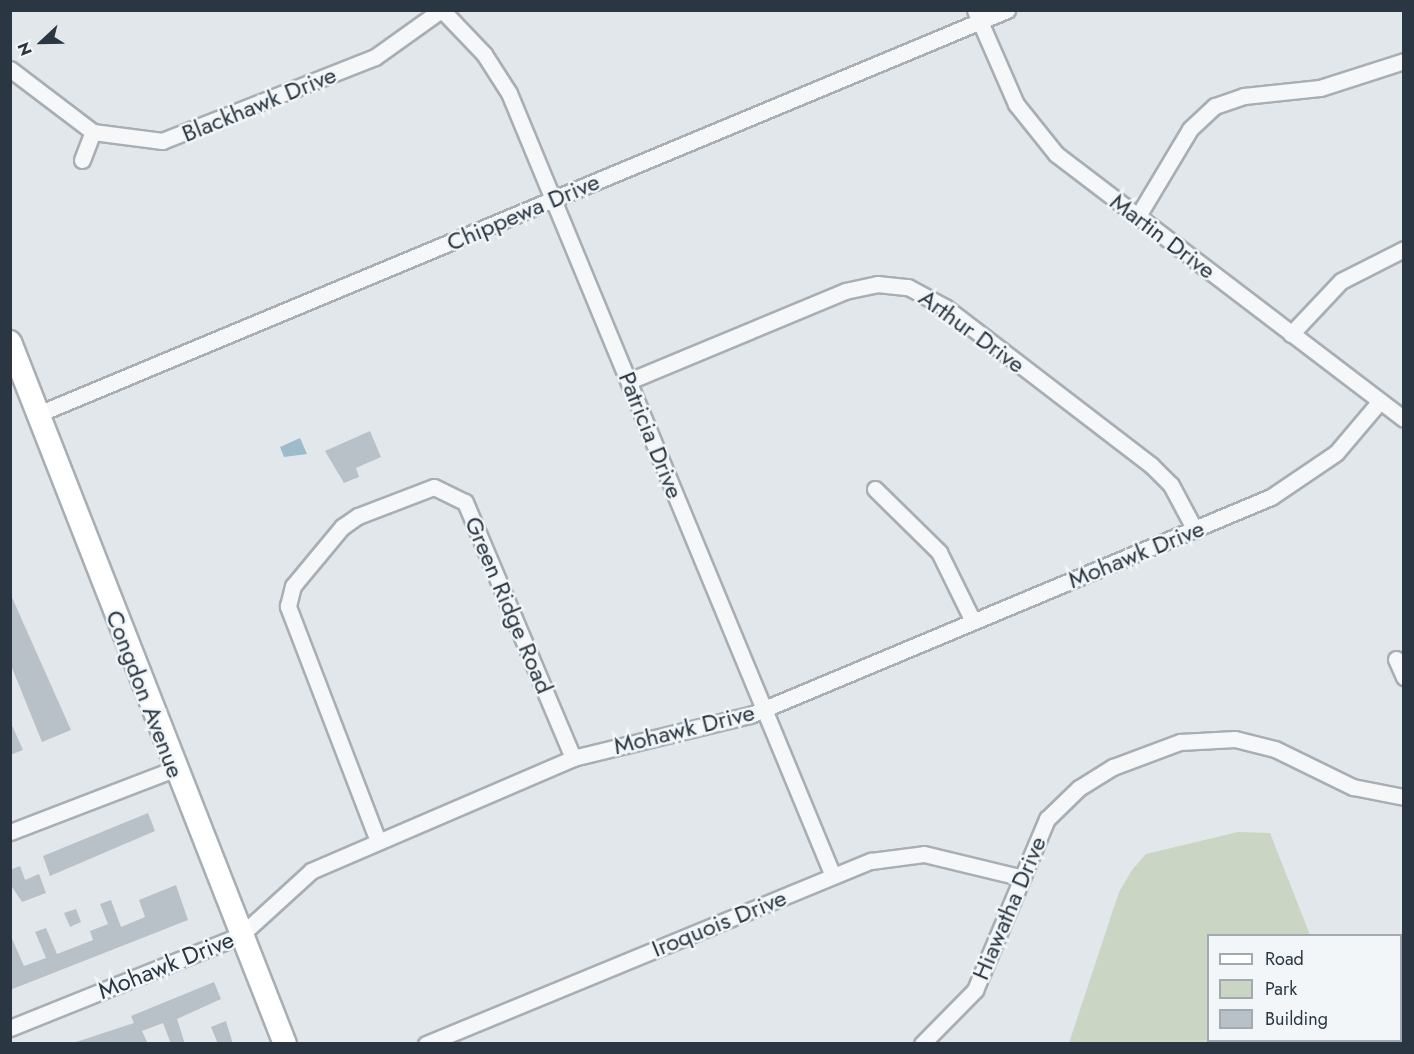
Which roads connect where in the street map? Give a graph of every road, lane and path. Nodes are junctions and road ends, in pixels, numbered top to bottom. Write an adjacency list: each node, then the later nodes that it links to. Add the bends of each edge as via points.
1 (441, 10): 6 (street, Blackhawk Drive, via 375,57 185,136 145,142); 8 (street, Patricia Drive, via 499,76)
2 (1007, 10): 3 (street, Chippewa Drive)
3 (978, 17): 8 (street, Chippewa Drive); 9 (street, Martin Drive, via 1008,89 1035,131)
4 (1404, 61): 9 (street, via 1320,88 1221,103 1190,129)
5 (10, 69): 6 (street, Blackhawk Drive)
6 (93, 132): 7 (street)
7 (82, 160)
8 (555, 199): 13 (street, Patricia Drive); 15 (street, Chippewa Drive)
9 (1138, 216): 11 (street, Martin Drive)
10 (1404, 249): 11 (street, via 1341,281)
11 (1292, 334): 14 (street, Martin Drive)
12 (10, 342): 15 (street, Congdon Avenue)
13 (629, 381): 18 (street, Arthur Drive, via 846,291 877,284 908,287 945,307 1151,465 1172,485); 22 (street, Patricia Drive)
14 (1380, 401): 16 (street, Martin Drive); 18 (street, Mohawk Drive, via 1312,473 1281,493)
15 (38, 414): 24 (street, Congdon Avenue)
16 (1404, 419)
17 (875, 489): 19 (street, via 939,552)
18 (1195, 530): 19 (street, Mohawk Drive)
19 (973, 621): 22 (street, Mohawk Drive)
20 (1396, 659): 21 (street)
21 (1404, 677)
22 (765, 709): 23 (street, Mohawk Drive); 28 (street, Patricia Drive)
23 (573, 758): 27 (street, Mohawk Drive); 27 (street, Green Ridge Road, via 465,502 434,487 353,519 293,586 288,606)
24 (174, 769): 26 (street); 30 (street, Congdon Avenue)
25 (1404, 797): 29 (street, Hiawatha Drive, via 1353,788 1256,742 1189,740 1124,762 1079,788 1047,819)
26 (10, 832)
27 (378, 841): 30 (street, Mohawk Drive, via 302,876)
28 (833, 876): 29 (street, Iroquois Drive, via 871,861 924,854); 33 (street, Iroquois Drive)
29 (1019, 878): 34 (street, Hiawatha Drive, via 975,990)
30 (241, 935): 31 (street, Mohawk Drive); 32 (street, Congdon Avenue)
31 (10, 1028)
32 (285, 1044)
33 (426, 1044)
34 (922, 1044)

